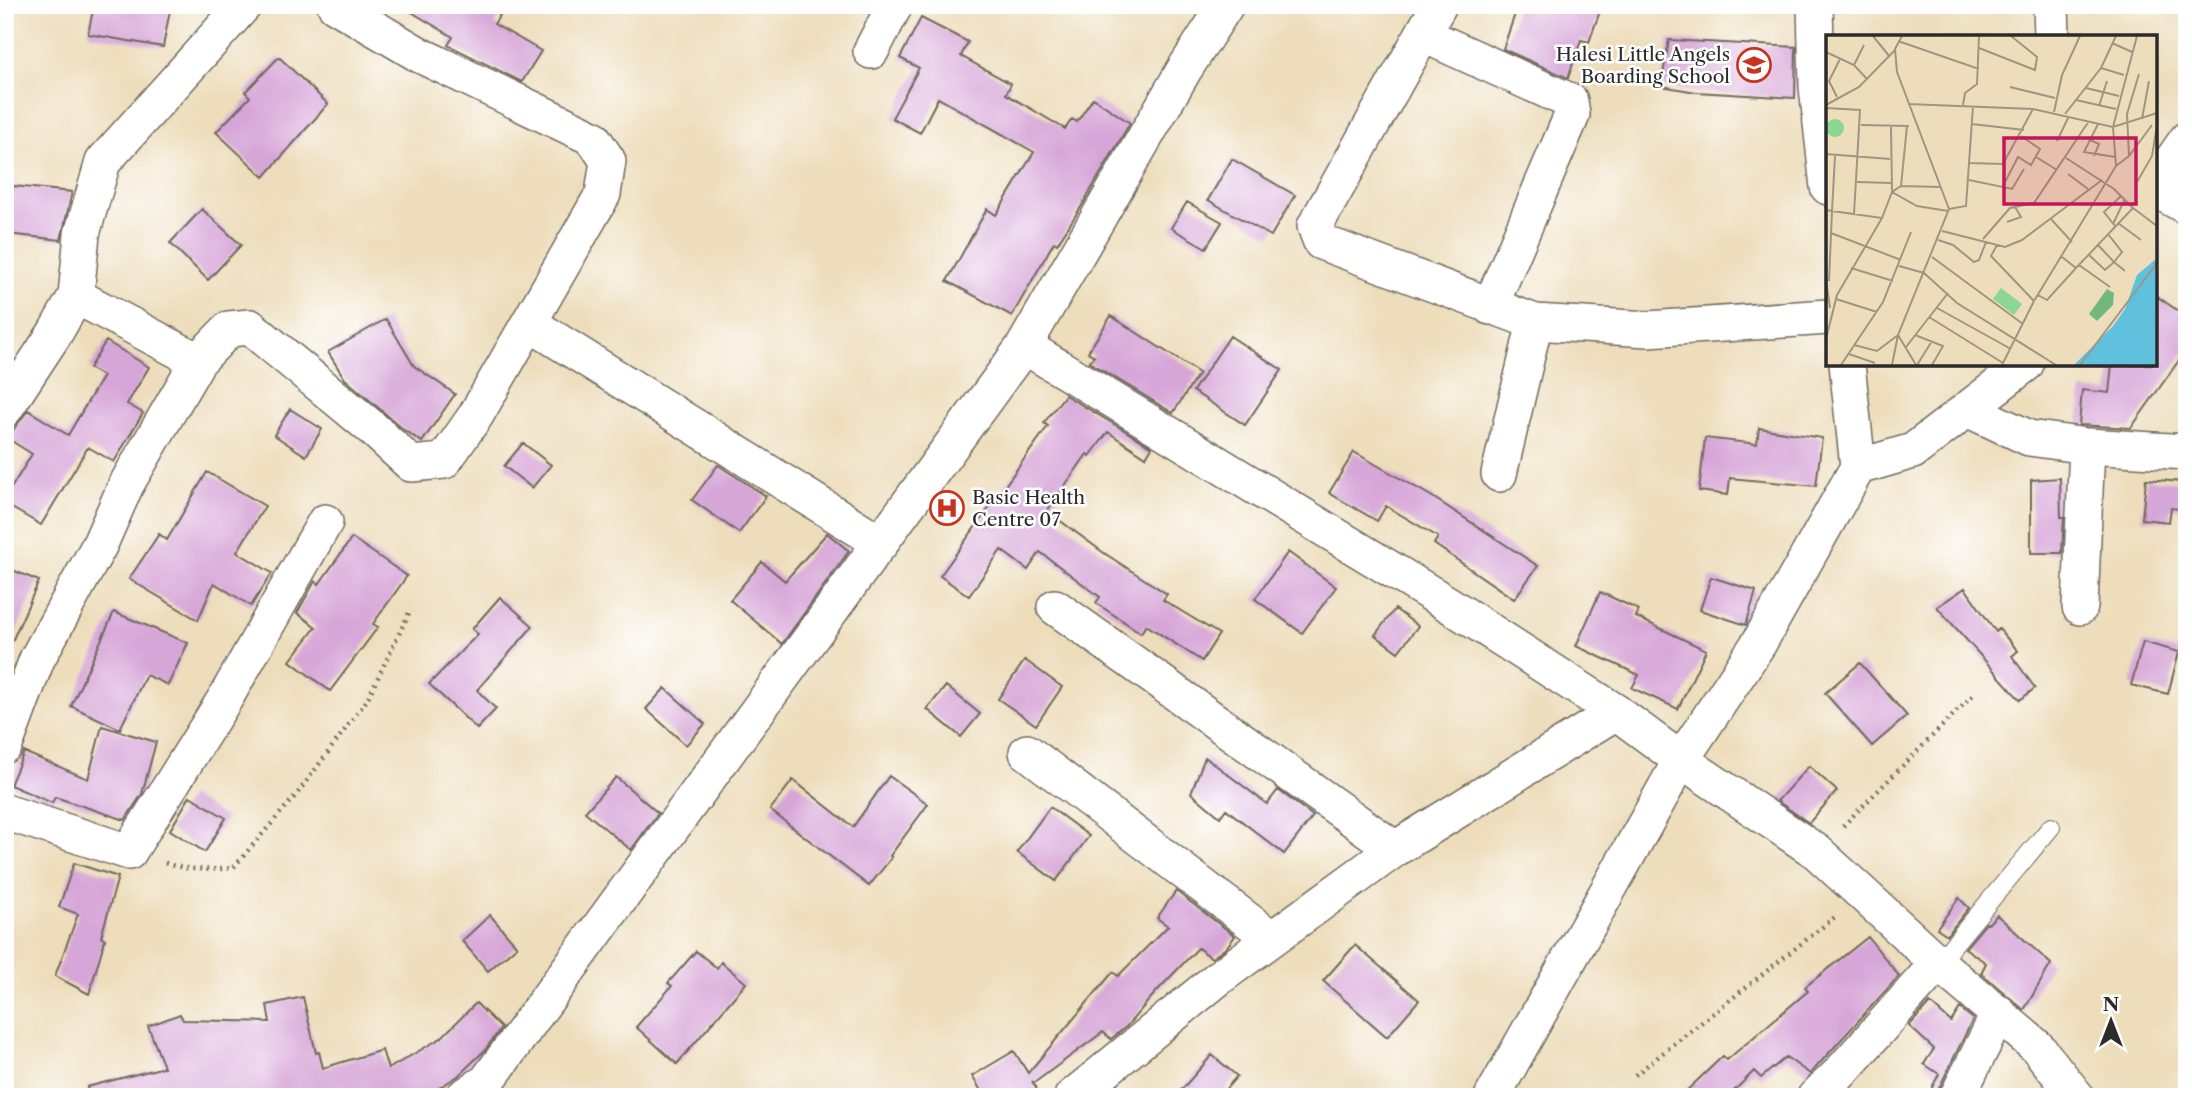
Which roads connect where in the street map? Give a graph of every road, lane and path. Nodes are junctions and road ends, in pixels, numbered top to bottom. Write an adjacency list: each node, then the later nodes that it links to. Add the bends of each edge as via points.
1 (244, 5): 15 (street, via 103,162 82,234)
2 (335, 5): 18 (street, via 419,55 593,138 608,162 603,194)
3 (895, 5): 9 (street)
4 (1226, 5): 20 (street)
5 (1815, 5): 11 (street)
6 (2051, 5): 8 (street)
7 (1432, 20): 16 (street, via 1570,101 1572,115); 16 (street, via 1315,226 1321,242)
8 (2052, 35)
9 (872, 51)
10 (2187, 139): 12 (street)
11 (1826, 169)
12 (2157, 184)
13 (2157, 188): 14 (street)
14 (2187, 207)
15 (76, 296): 21 (street); 24 (street)
16 (1490, 307): 19 (street)
17 (1826, 317): 19 (street, via 1648,328)
18 (529, 323): 21 (street, via 444,461 411,464 250,327 229,328); 31 (street)
19 (1535, 323): 29 (street)
20 (1024, 346): 31 (street); 36 (street, via 1448,604)
21 (198, 361): 37 (street, via 126,485 100,544 37,659)
22 (1847, 366): 28 (street)
23 (2023, 366): 25 (street)
24 (5, 409)
25 (1967, 409): 26 (street, via 2029,439); 28 (street, via 1913,451)
26 (2087, 446): 27 (street); 33 (street)
27 (2187, 452)
28 (1858, 467): 39 (street, via 1759,643)
29 (1499, 474)
30 (325, 522): 43 (street, via 226,697)
31 (881, 543): 50 (street, via 487,1081)
32 (1055, 607): 42 (street)
33 (2080, 607)
34 (409, 613): 43 (path, via 367,700 297,794 233,868 177,867)
35 (1973, 695): 44 (path)
36 (1616, 712): 39 (street); 42 (street)
37 (5, 746)
38 (1027, 752): 46 (street)
39 (1681, 760): 44 (street); 52 (street)
40 (5, 813): 43 (street)
41 (2051, 827): 47 (lane)
42 (1395, 849): 46 (street)
43 (129, 852)
44 (1817, 852): 45 (street)
45 (1864, 895): 47 (street); 49 (path)
46 (1271, 939): 51 (street)
47 (1938, 963): 48 (street); 53 (street)
48 (1999, 1013): 54 (street); 55 (street, via 2037,1047)
49 (1635, 1074)
50 (463, 1097)
51 (1072, 1097)
52 (1492, 1097)
53 (1815, 1097)
54 (1957, 1097)
55 (2077, 1097)

